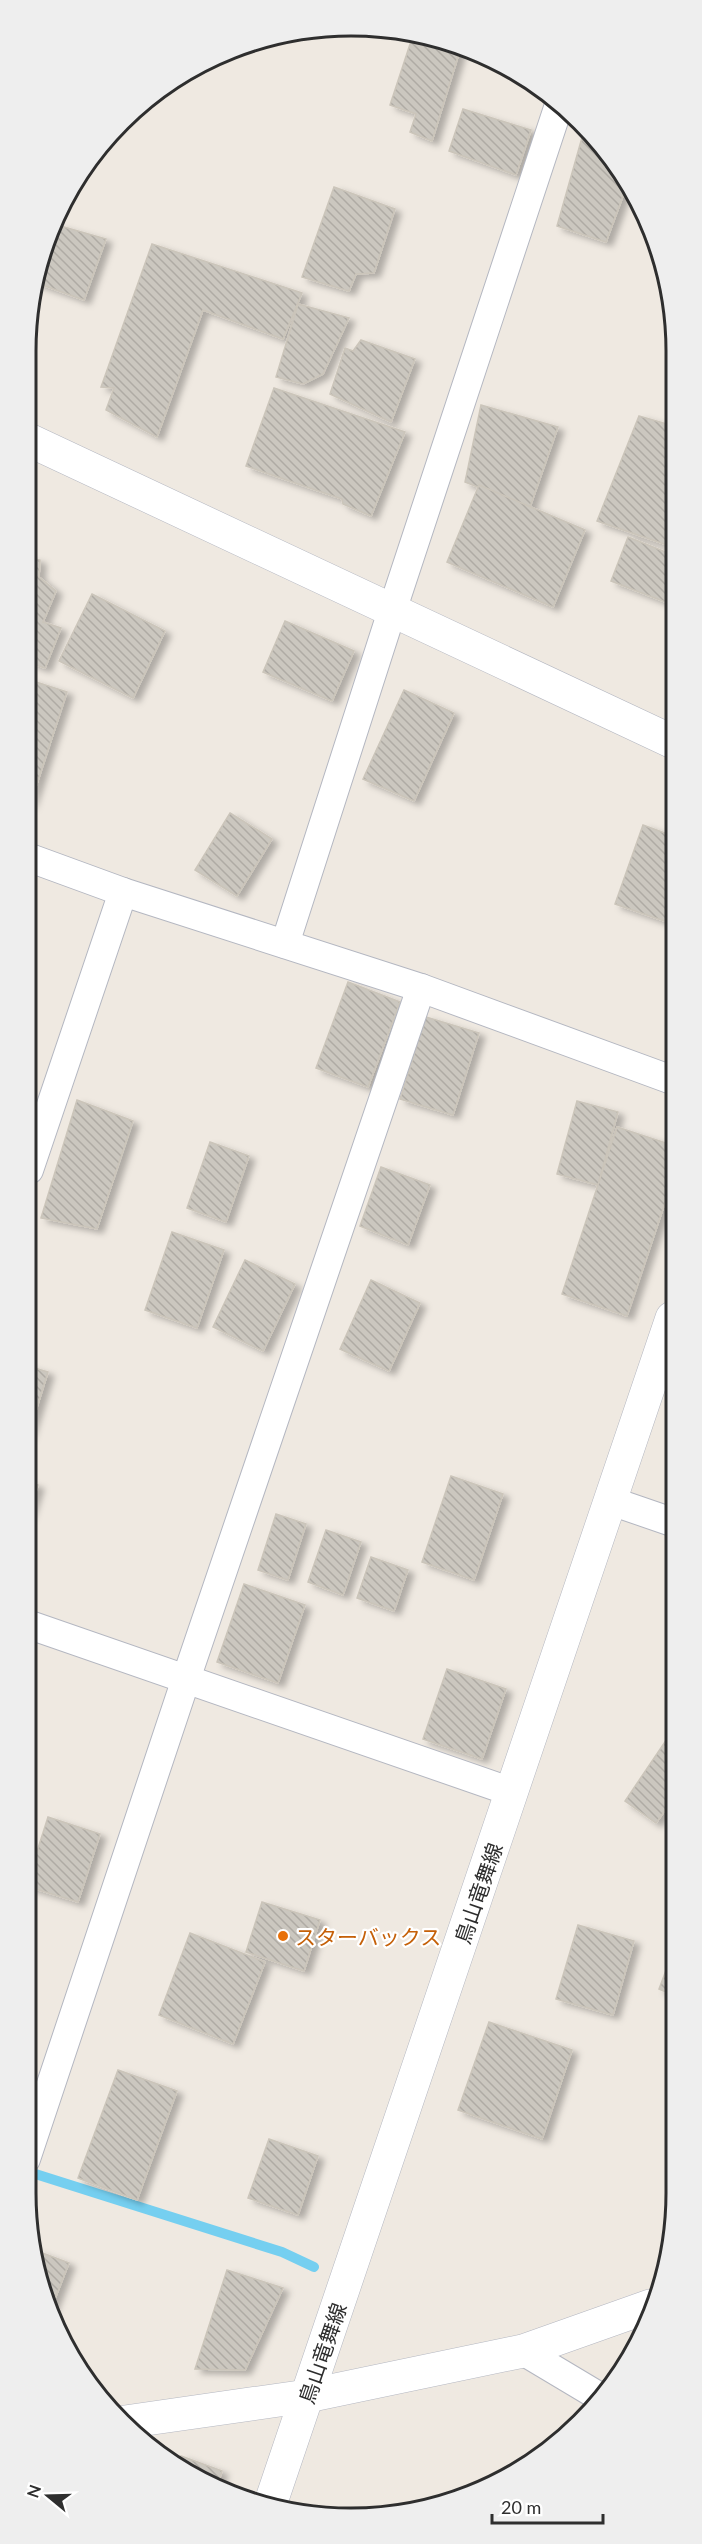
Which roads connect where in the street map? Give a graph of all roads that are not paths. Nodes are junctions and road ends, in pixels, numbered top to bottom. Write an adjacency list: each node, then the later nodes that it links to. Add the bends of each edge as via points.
1 (557, 113): 3 (street)
2 (36, 443): 3 (street)
3 (392, 611): 4 (street); 7 (street)
4 (666, 739)
5 (36, 860): 6 (street)
6 (123, 892): 7 (street); 10 (street)
7 (285, 944): 8 (street)
8 (421, 988): 9 (street); 15 (street)
9 (666, 1078)
10 (36, 1149)
11 (666, 1335): 12 (street, 鳥山竜舞線)
12 (611, 1501): 13 (street); 16 (street, 鳥山竜舞線)
13 (666, 1520)
14 (36, 1627): 15 (street)
15 (186, 1679): 16 (street); 17 (street)
16 (512, 1792): 21 (street, 鳥山竜舞線)
17 (36, 2129)
18 (644, 2308): 19 (street)
19 (524, 2351): 20 (street); 21 (street)
20 (594, 2393)
21 (307, 2397): 22 (street); 23 (street, 鳥山竜舞線)
22 (133, 2421)
23 (273, 2498)

